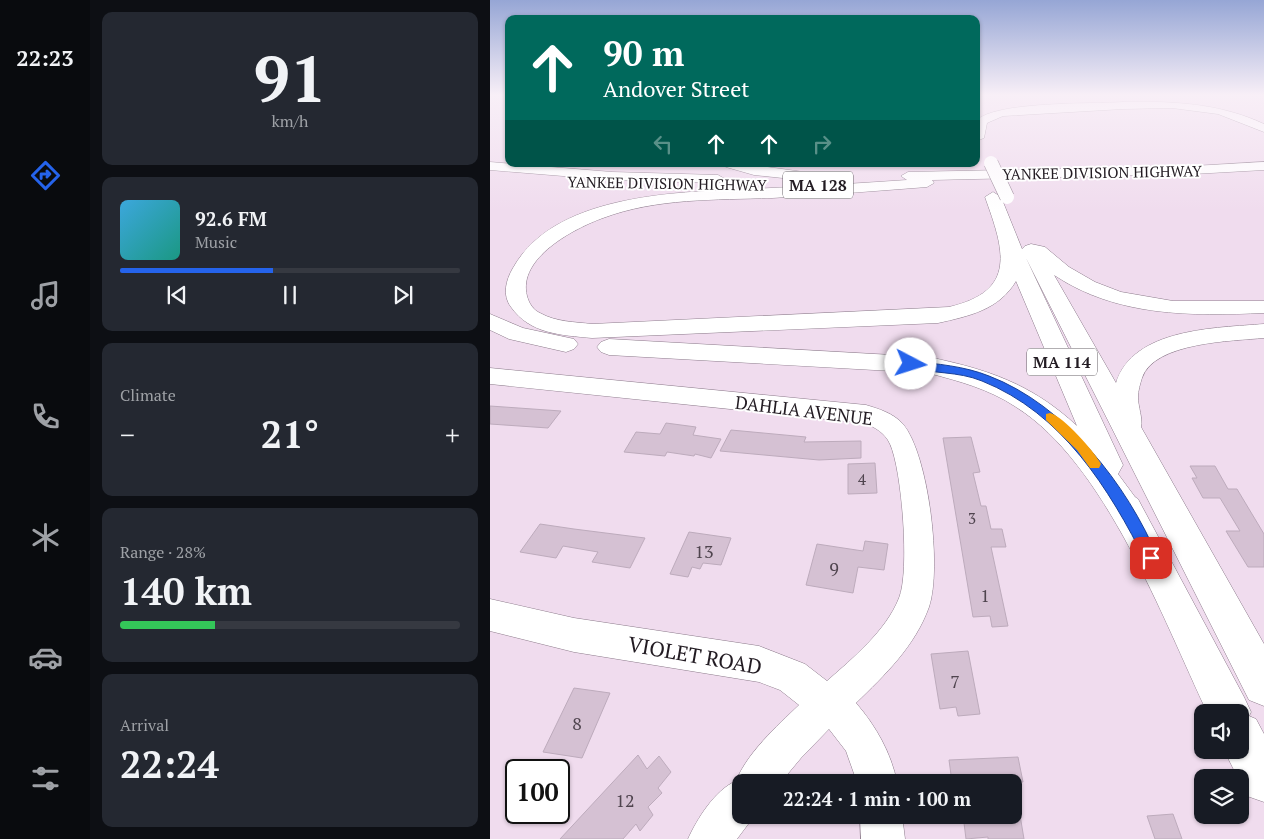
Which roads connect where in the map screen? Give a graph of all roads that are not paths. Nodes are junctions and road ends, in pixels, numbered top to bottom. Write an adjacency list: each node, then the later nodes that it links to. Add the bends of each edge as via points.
1 (982, 151): 15 (highway, MA 114, bridge)
2 (1264, 151): 8 (highway, via 1230,158)
3 (490, 156): 4 (highway)
4 (505, 157)
5 (490, 166): 11 (highway, YANKEE DIVISION HIGHWAY / MA 128, via 577,174 685,178)
6 (1264, 166): 8 (highway, YANKEE DIVISION HIGHWAY / MA 128)
7 (741, 167): 11 (highway, via 788,175)
8 (1056, 173): 11 (highway, YANKEE DIVISION HIGHWAY / MA 128)
9 (490, 174): 14 (highway, YANKEE DIVISION HIGHWAY / MA 128, via 690,185)
10 (1264, 174): 12 (highway, YANKEE DIVISION HIGHWAY / MA 128)
11 (862, 177)
12 (1146, 178): 13 (highway); 14 (highway, YANKEE DIVISION HIGHWAY / MA 128)
13 (1244, 182)
14 (927, 183): 15 (highway, via 696,196 633,204 576,222 537,244 514,269 509,291 512,301 531,318 549,325 592,331 938,316 978,305 1002,288 1010,269)
15 (1012, 229): 16 (highway, via 1064,274 1098,292 1174,308); 20 (highway, MA 114); 21 (highway, MA 114)
16 (1264, 307)
17 (490, 321): 21 (highway, via 517,334 561,344 928,365 986,378 1033,402 1060,425 1103,475)
18 (1264, 331): 20 (highway, via 1182,340 1148,354 1128,378 1124,395)
19 (490, 376): 24 (street, DAHLIA AVENUE, via 866,414 882,419 892,427 906,453 920,554 918,587 904,624 884,649)
20 (1134, 445): 23 (highway, MA 114)
21 (1134, 524): 25 (highway, MA 114)
22 (490, 615): 24 (street, VIOLET ROAD, via 574,635 759,664 792,677)
23 (1264, 685)
24 (829, 703): 27 (street, DAHLIA AVENUE, via 787,744); 28 (street, VIOLET ROAD, via 860,737)
25 (1225, 704)
26 (1249, 752): 29 (highway)
27 (763, 774)
28 (875, 774)
29 (1264, 779)
30 (732, 811): 32 (street)
31 (882, 824): 33 (street)
32 (710, 839)
33 (883, 839)

